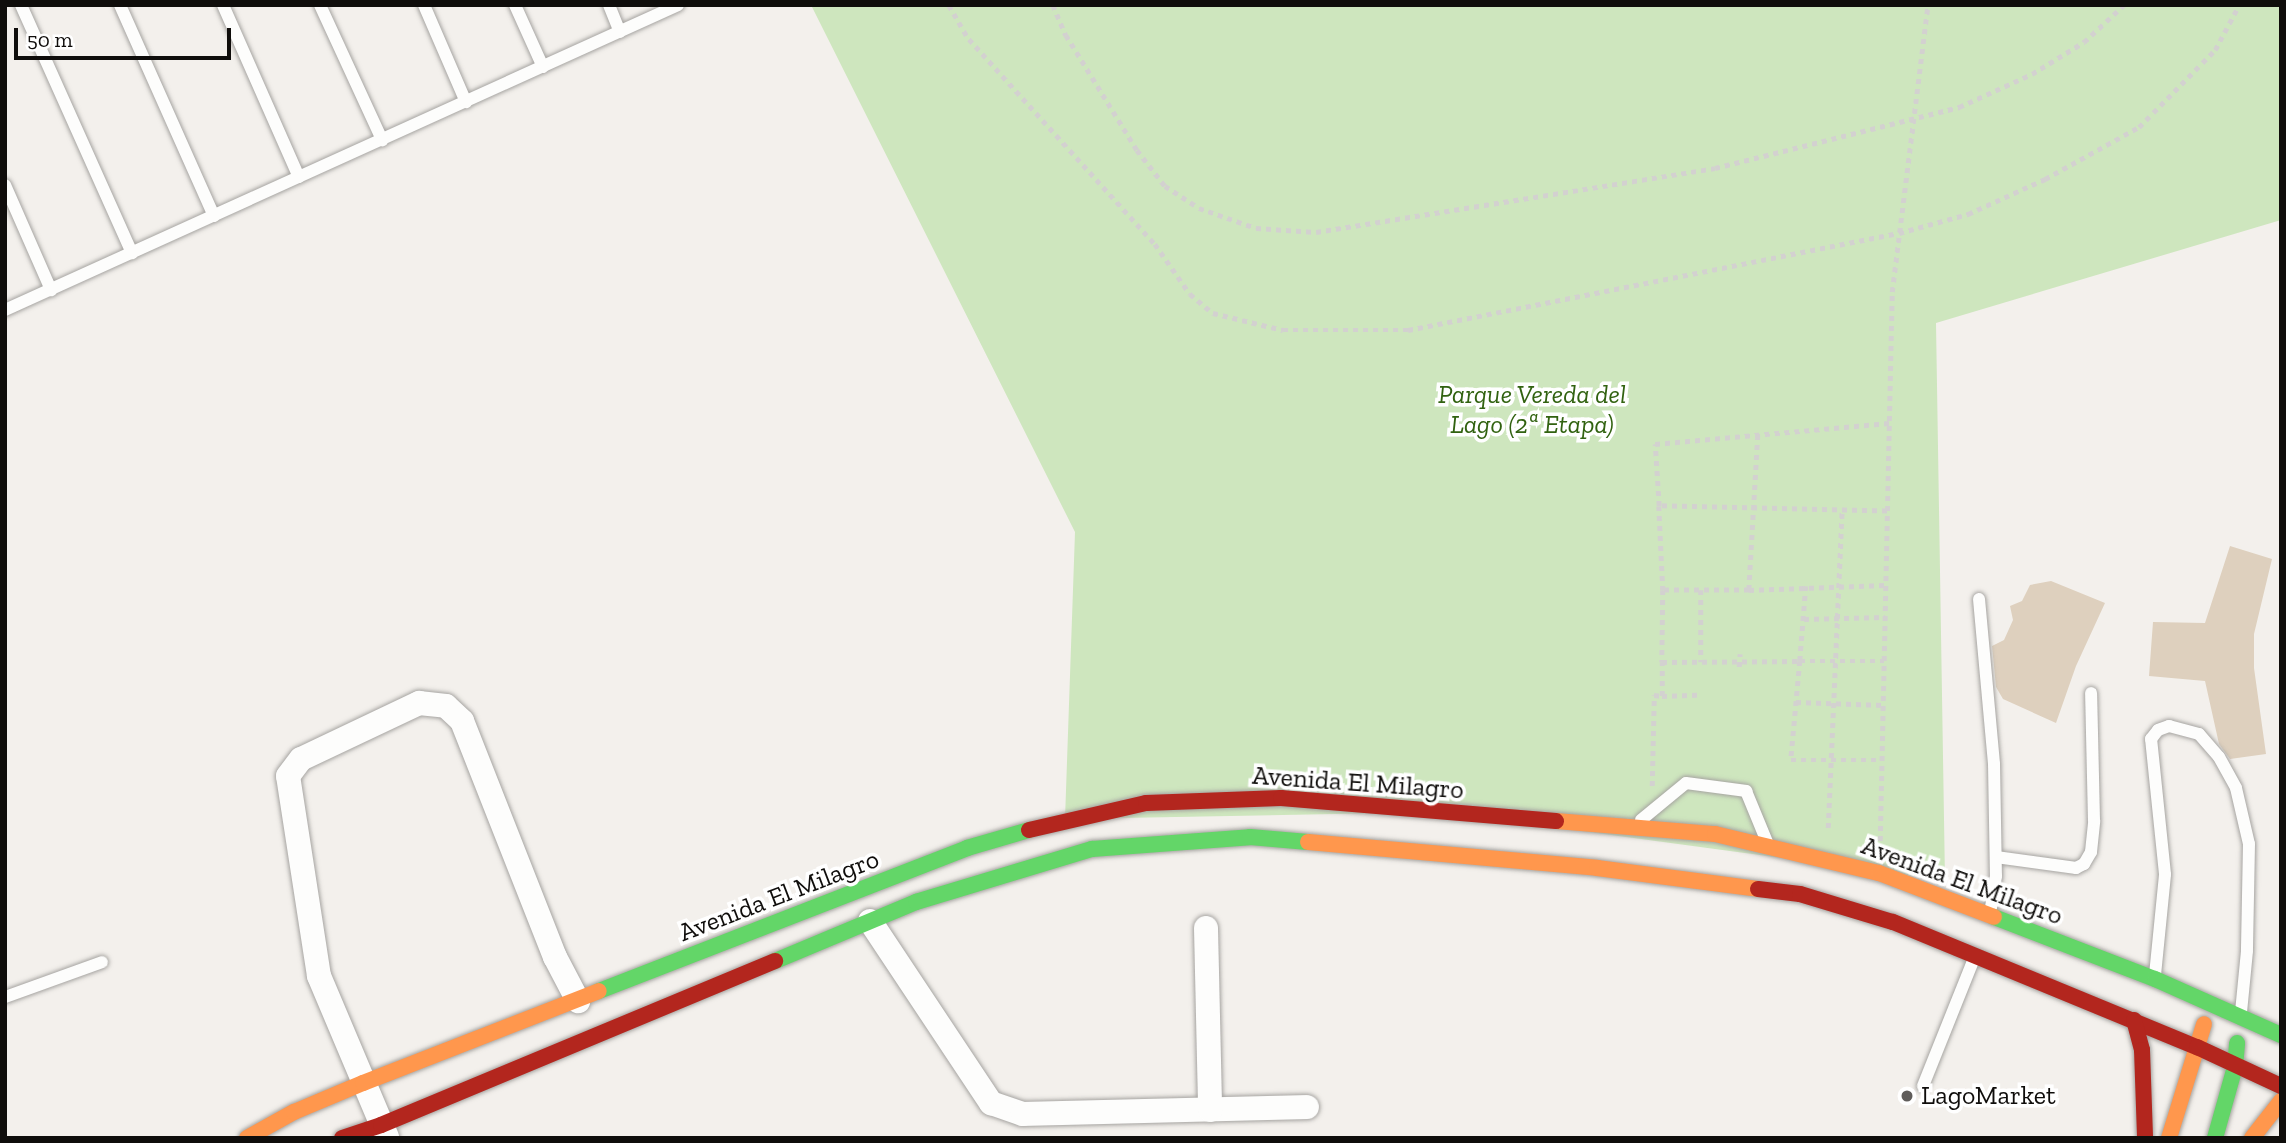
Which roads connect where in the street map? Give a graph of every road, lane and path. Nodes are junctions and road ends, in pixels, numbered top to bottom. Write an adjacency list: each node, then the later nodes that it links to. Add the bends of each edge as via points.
1 (21, 5): 23 (lane)
2 (120, 5): 21 (lane)
3 (223, 5): 19 (lane)
4 (320, 5): 18 (lane)
5 (424, 5): 16 (lane)
6 (515, 5): 15 (lane)
7 (609, 5): 14 (lane)
8 (678, 5): 14 (lane)
9 (949, 5): 22 (path, via 969,39 1155,244 1190,294 1213,313 1283,330 1408,330)
10 (1053, 5): 17 (path, via 1066,35 1130,138 1166,186 1199,208 1256,229 1316,232 1715,168)
11 (1928, 5): 17 (path)
12 (2124, 5): 17 (path, via 2084,43 2032,74 1959,107)
13 (2239, 5): 22 (path, via 2216,50 2139,127 2045,179 1968,214)
14 (620, 32): 15 (lane)
15 (543, 66): 16 (lane)
16 (466, 102): 18 (lane)
17 (1911, 118): 22 (path)
18 (382, 140): 19 (lane)
19 (299, 177): 21 (lane)
20 (5, 186): 24 (lane)
21 (214, 216): 23 (lane)
22 (1899, 233): 26 (path, via 1892,292)
23 (132, 253): 24 (lane)
24 (51, 290): 25 (lane)
25 (5, 310)
26 (1889, 424): 27 (path); 31 (path)
27 (1758, 435): 28 (path, via 1655,444); 29 (path)
28 (1659, 506): 29 (path); 35 (path)
29 (1753, 508): 30 (path); 37 (path)
30 (1842, 510): 31 (path); 34 (path)
31 (1887, 511): 32 (path)
32 (1885, 585): 34 (path); 39 (path)
33 (1807, 586): 34 (path); 37 (path); 41 (path)
34 (1841, 586): 40 (path)
35 (1663, 590): 36 (path); 45 (path)
36 (1701, 590): 37 (path); 46 (path)
37 (1749, 590)
38 (1979, 599): 60 (lane, via 1994,764)
39 (1885, 617): 40 (path); 44 (path)
40 (1839, 618): 41 (path); 47 (path)
41 (1804, 619): 43 (path)
42 (1740, 654): 48 (path)
43 (1800, 661): 47 (path); 48 (path); 52 (path)
44 (1884, 661): 47 (path); 54 (path)
45 (1662, 662): 46 (path); 51 (path)
46 (1701, 662): 48 (path)
47 (1837, 662): 53 (path)
48 (1740, 664)
49 (2091, 693): 60 (lane, via 2091,852 2076,868)
50 (1697, 695): 51 (path)
51 (1662, 696): 57 (path, via 1654,695)
52 (1796, 702): 53 (path); 55 (path, via 1791,760)
53 (1835, 703): 54 (path); 55 (path)
54 (1883, 705): 56 (path)
55 (1833, 760): 56 (path); 61 (path)
56 (1881, 760): 62 (path)
57 (1651, 812): 58 (lane); 59 (lane, via 1686,783 1746,791)
58 (1631, 828): 59 (main road, Avenida El Milagro, via 1715,834); 70 (main road, Avenida El Milagro, via 1281,798 1146,803 1065,819 967,848)
59 (1768, 845): 61 (main road, Avenida El Milagro)
60 (1996, 857): 63 (lane)
61 (1826, 860): 62 (main road, Avenida El Milagro)
62 (1879, 873): 63 (main road, Avenida El Milagro)
63 (1990, 915): 68 (main road, Avenida El Milagro)
64 (870, 921): 66 (main road, via 916,902 1092,849 1250,837 1597,868 1800,894 1893,922); 82 (street, via 991,1103 1023,1114); 83 (main road)
65 (1206, 929): 82 (street)
66 (1975, 956): 73 (main road); 78 (lane)
67 (102, 962): 69 (lane)
68 (2155, 979): 71 (main road, Avenida El Milagro); 72 (lane, via 2165,874 2151,739 2169,726 2199,734 2236,788 2249,844 2247,951)
69 (5, 997)
70 (578, 1000): 77 (main road, Avenida El Milagro); 77 (street, via 555,957 462,721 446,706 419,703 302,759 288,776 319,976)
71 (2210, 1004): 72 (main road, Avenida El Milagro); 75 (main road)
72 (2240, 1017): 74 (main road, Avenida El Milagro); 76 (main road)
73 (2134, 1020): 75 (main road); 86 (main road, via 2142,1049)
74 (2281, 1035)
75 (2197, 1046): 76 (main road); 87 (main road)
76 (2235, 1067): 79 (main road); 88 (main road)
77 (363, 1083): 83 (street); 84 (main road, Avenida El Milagro)
78 (1923, 1086)
79 (2281, 1086)
80 (2281, 1101): 89 (main road)
81 (1307, 1107): 82 (street)
82 (1210, 1110)
83 (384, 1131): 85 (main road)
84 (247, 1138)
85 (342, 1138)
86 (2145, 1138)
87 (2169, 1138)
88 (2215, 1138)
89 (2252, 1138)

